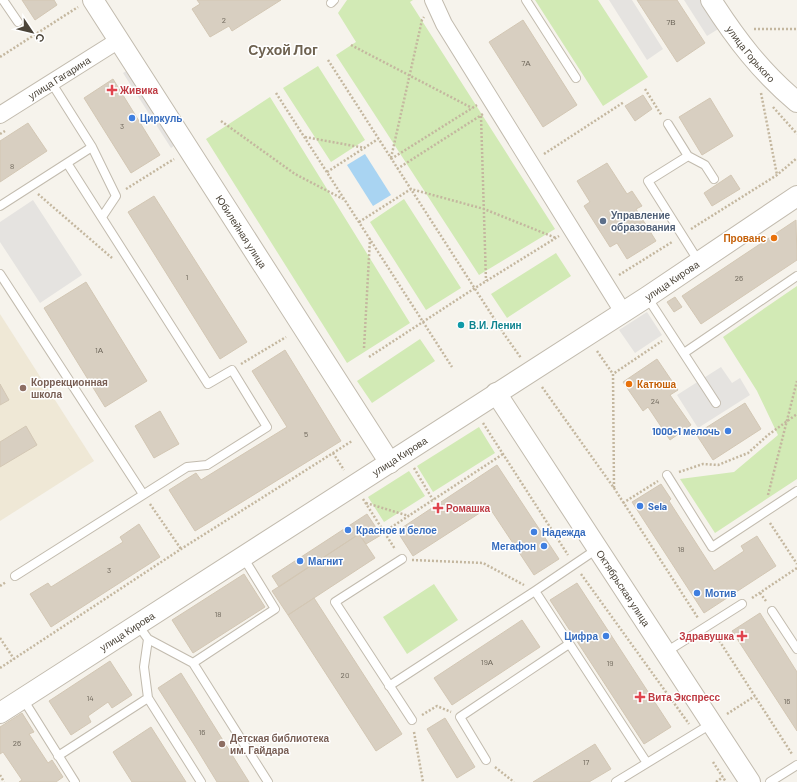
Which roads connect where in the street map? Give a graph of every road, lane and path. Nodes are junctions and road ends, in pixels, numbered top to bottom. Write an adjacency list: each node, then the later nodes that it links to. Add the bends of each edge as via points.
1 (3, 0): 6 (lane)
2 (526, 0): 14 (lane)
3 (711, 0): 21 (street, улица Горького, via 732,33 761,69)
4 (436, 1): 13 (path, via 422,20); 19 (street, via 444,24)
5 (85, 3): 9 (street, Юбилейная улица); 11 (path)
6 (18, 22)
7 (747, 29): 8 (path)
8 (797, 29)
9 (119, 40): 15 (street, улица Гагарина); 85 (street, Юбилейная улица)
10 (351, 45): 13 (path)
11 (0, 57)
12 (328, 60): 30 (path)
13 (409, 75): 23 (path); 36 (path)
14 (576, 78)
15 (52, 82): 24 (street, улица Гагарина); 31 (lane)
16 (645, 89): 27 (path)
17 (276, 93): 29 (path)
18 (766, 99): 41 (path, via 760,93)
19 (492, 102): 23 (path); 25 (path); 38 (street)
20 (624, 102): 38 (path)
21 (797, 102)
22 (771, 105): 28 (path)
23 (472, 108): 36 (path)
24 (0, 115)
25 (481, 116): 39 (path); 49 (path)
26 (221, 121): 47 (path, via 295,174)
27 (668, 124): 33 (lane)
28 (797, 134)
29 (304, 137): 32 (path); 40 (path)
30 (378, 139): 32 (path); 36 (path)
31 (92, 147): 37 (lane); 45 (lane)
32 (365, 148): 40 (path)
33 (688, 156): 42 (lane, via 705,165); 53 (lane, via 648,181)
34 (797, 158): 41 (path)
35 (174, 159): 45 (path)
36 (391, 159): 39 (path)
37 (67, 163): 43 (lane); 50 (lane)
38 (530, 163): 52 (street)
39 (397, 169): 44 (path)
40 (327, 172): 47 (path)
41 (777, 176): 53 (path)
42 (714, 179)
43 (30, 187): 48 (lane); 56 (path)
44 (411, 189): 49 (path); 51 (path); 62 (path)
45 (116, 196): 50 (lane)
46 (797, 196): 57 (street, улица Кирова)
47 (345, 200): 51 (path)
48 (0, 206)
49 (484, 209): 55 (path); 61 (path)
50 (102, 217): 73 (lane, via 208,384)
51 (359, 222): 54 (path)
52 (571, 229): 55 (path); 58 (street)
53 (682, 235): 57 (lane); 58 (path, via 617,276)
54 (370, 238): 65 (path); 68 (path)
55 (556, 238): 61 (path)
56 (118, 263)
57 (699, 263): 63 (street, улица Кирова)
58 (598, 273): 64 (street)
59 (0, 274): 91 (lane)
60 (797, 276): 70 (lane)
61 (486, 281): 62 (path)
62 (475, 288): 65 (path); 74 (path)
63 (647, 297): 64 (street, улица Кирова); 66 (lane)
64 (622, 312): 74 (street, улица Кирова)
65 (423, 322): 71 (path); 72 (path)
66 (671, 334): 70 (lane); 75 (path)
67 (286, 337): 73 (path)
68 (364, 348)
69 (596, 350): 75 (path)
70 (684, 353): 78 (lane)
71 (370, 357)
72 (452, 367)
73 (232, 370): 91 (lane, via 267,427 208,464 187,467)
74 (530, 372): 77 (street, улица Кирова); 89 (path)
75 (613, 374): 89 (path)
76 (797, 381): 81 (path)
77 (496, 394): 85 (street, улица Кирова); 98 (street, Октябрьская улица)
78 (716, 403)
79 (797, 414): 81 (path)
80 (481, 420): 84 (path)
81 (787, 422): 87 (path, via 748,453 718,465 703,464); 95 (path)
82 (352, 441): 83 (path)
83 (333, 453): 88 (path); 99 (path)
84 (503, 454): 92 (path); 102 (path)
85 (390, 463): 88 (street, улица Кирова)
86 (411, 463): 92 (path)
87 (667, 475): 94 (path); 95 (lane, via 712,547)
88 (354, 485): 93 (path); 100 (street, улица Кирова)
89 (614, 488): 94 (path)
90 (797, 491): 95 (lane)
91 (143, 494): 99 (path); 105 (lane)
92 (433, 500): 96 (path)
93 (366, 503): 96 (path); 97 (path)
94 (623, 503): 109 (path)
95 (764, 513): 103 (path)
96 (410, 516): 97 (path)
97 (384, 532): 101 (path)
98 (598, 548): 102 (lane); 114 (street, Октябрьская улица)
99 (181, 549): 115 (path)
100 (243, 557): 110 (street, улица Кирова); 116 (lane, via 275,609)
101 (402, 559): 106 (path, via 483,563); 118 (lane, via 335,602)
102 (574, 564): 106 (lane); 126 (path)
103 (797, 564)
104 (797, 568): 107 (path)
105 (15, 576)
106 (535, 591): 112 (lane); 118 (lane)
107 (742, 604): 109 (lane)
108 (772, 612): 113 (lane)
109 (707, 626): 114 (lane); 119 (path)
110 (143, 632): 116 (lane); 120 (lane); 121 (street, улица Кирова)
111 (0, 638): 115 (path)
112 (569, 644): 123 (lane); 131 (lane)
113 (797, 649)
114 (666, 652): 125 (street, Октябрьская улица)
115 (14, 659): 117 (path)
116 (193, 662): 138 (lane)
117 (0, 668)
118 (389, 686): 124 (lane)
119 (755, 696): 125 (path); 127 (path)
120 (148, 698): 128 (lane); 137 (lane)
121 (22, 699): 122 (street, улица Кирова); 128 (lane)
122 (0, 714)
123 (460, 717): 124 (path, via 437,706); 130 (lane)
124 (412, 720): 139 (path)
125 (712, 723): 126 (lane); 144 (street, Октябрьская улица)
126 (695, 734): 131 (lane)
127 (793, 755)
128 (58, 756): 136 (lane)
129 (711, 759): 134 (path)
130 (486, 760): 140 (path)
131 (647, 763): 141 (lane)
132 (797, 765): 145 (lane)
133 (0, 775): 135 (path)
134 (723, 777): 142 (path); 143 (path)
135 (4, 782)
136 (75, 782)
137 (201, 782)
138 (268, 782)
139 (423, 782)
140 (514, 782)
141 (616, 782)
142 (716, 782)
143 (726, 782)
144 (750, 782)
145 (770, 782)

